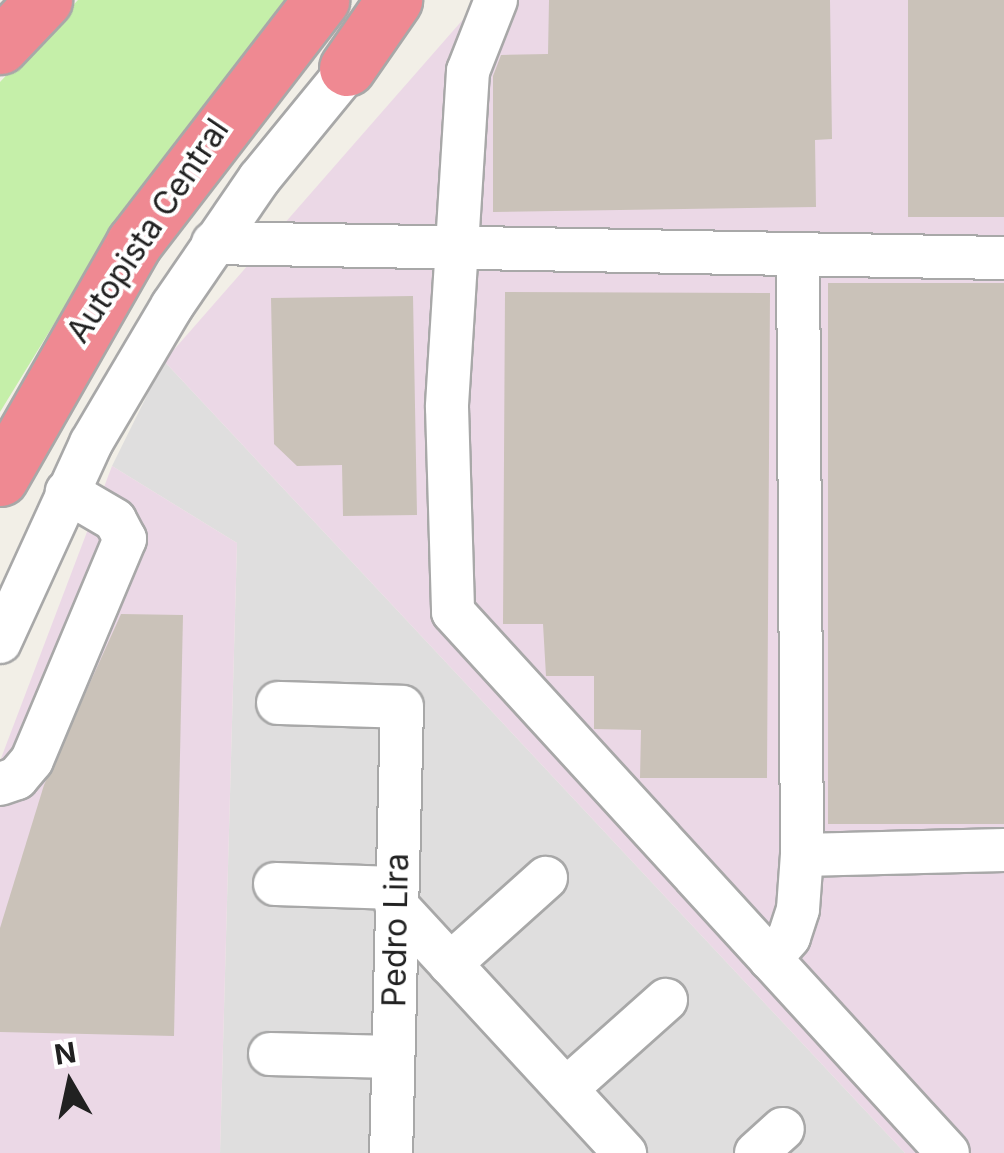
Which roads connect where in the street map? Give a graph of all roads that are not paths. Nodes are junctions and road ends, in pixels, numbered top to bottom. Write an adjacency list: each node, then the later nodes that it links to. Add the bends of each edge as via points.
1 (44, 0): 6 (highway)
2 (320, 0): 12 (highway, Autopista Central, via 231,108 134,243)
3 (394, 0): 7 (highway)
4 (412, 0): 7 (street)
5 (496, 0): 9 (street, via 468,71)
6 (0, 46)
7 (347, 68): 8 (street)
8 (213, 243): 9 (street); 13 (street)
9 (456, 247): 10 (street); 22 (street, via 448,407 453,612)
10 (798, 254): 11 (street); 18 (street)
11 (1004, 258)
12 (0, 478)
13 (67, 492): 14 (street); 16 (street, via 115,520 124,539 32,760 17,778)
14 (0, 642)
15 (278, 703): 21 (street, Pedro Lira, via 402,707)
16 (0, 784)
17 (1004, 850): 18 (street)
18 (802, 854): 22 (street, via 798,909 789,937)
19 (546, 878): 23 (street)
20 (276, 884): 21 (street)
21 (396, 897): 23 (street); 26 (street, Pedro Lira)
22 (770, 958): 30 (street)
23 (450, 964): 27 (street)
24 (666, 1000): 27 (street)
25 (270, 1054): 26 (street)
26 (393, 1057): 28 (street, Pedro Lira)
27 (566, 1089): 29 (street)
28 (391, 1153)
29 (625, 1153)
30 (948, 1153)

